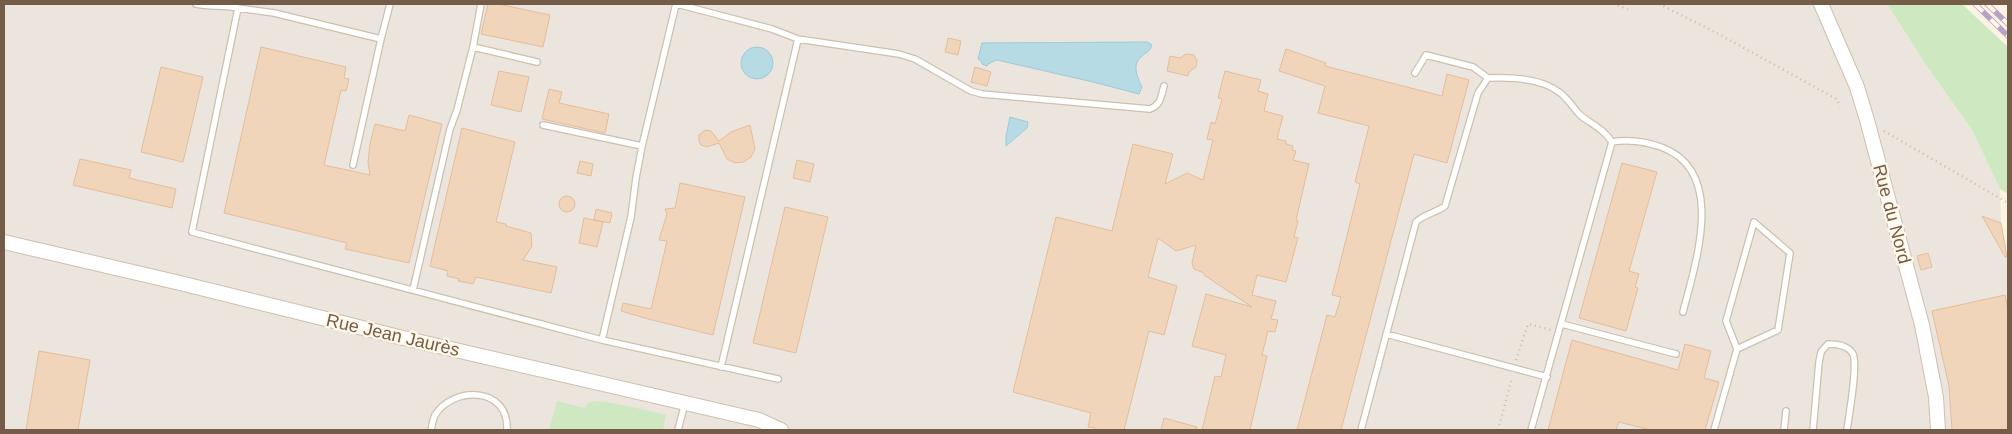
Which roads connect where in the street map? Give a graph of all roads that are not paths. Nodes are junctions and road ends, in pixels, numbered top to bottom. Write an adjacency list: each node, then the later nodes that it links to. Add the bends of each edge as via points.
1 (196, 4): 6 (lane)
2 (390, 4): 9 (lane)
3 (481, 4): 10 (lane)
4 (677, 4): 8 (lane); 17 (lane)
5 (1821, 4): 42 (street, Rue du Nord, via 1857,86 1867,120 1922,325 1936,397)
6 (238, 6): 7 (lane); 20 (lane, via 192,232)
7 (262, 7): 9 (lane)
8 (798, 38): 14 (lane, via 899,54 982,94 1150,109 1159,103); 27 (lane)
9 (381, 40): 18 (lane)
10 (473, 47): 11 (lane); 20 (lane, via 450,129)
11 (537, 62)
12 (1415, 73): 13 (lane, via 1426,55 1473,67)
13 (1488, 78): 16 (lane, via 1535,81 1559,91); 23 (lane, via 1478,93 1445,206 1416,222)
14 (1164, 86)
15 (543, 125): 17 (lane)
16 (1612, 142): 21 (lane, via 1627,139 1651,143 1671,150 1691,167 1701,193 1701,211 1698,254); 22 (lane)
17 (642, 146): 24 (lane, via 631,217)
18 (353, 165)
19 (4, 242): 30 (street, Rue Jean Jaurès)
20 (413, 290): 24 (lane)
21 (1683, 312)
22 (1562, 324): 26 (lane); 28 (lane)
23 (1386, 334): 28 (lane); 36 (lane)
24 (602, 340): 27 (lane)
25 (1737, 349): 25 (lane, via 1726,321 1754,222 1790,253 1778,330); 38 (lane)
26 (1676, 354)
27 (721, 368): 29 (lane)
28 (1547, 377): 37 (lane)
29 (778, 379)
30 (685, 402): 34 (lane); 35 (street, Rue Jean Jaurès, via 759,420)
31 (1786, 411): 39 (lane)
32 (431, 430): 33 (lane, via 434,416 445,405 474,394 495,400 504,409)
33 (506, 430)
34 (678, 430)
35 (781, 430)
36 (1361, 430)
37 (1531, 430)
38 (1714, 430)
39 (1784, 430)
40 (1813, 430): 41 (lane, via 1821,352 1828,344 1838,344 1853,355)
41 (1848, 430)
42 (1938, 430)

